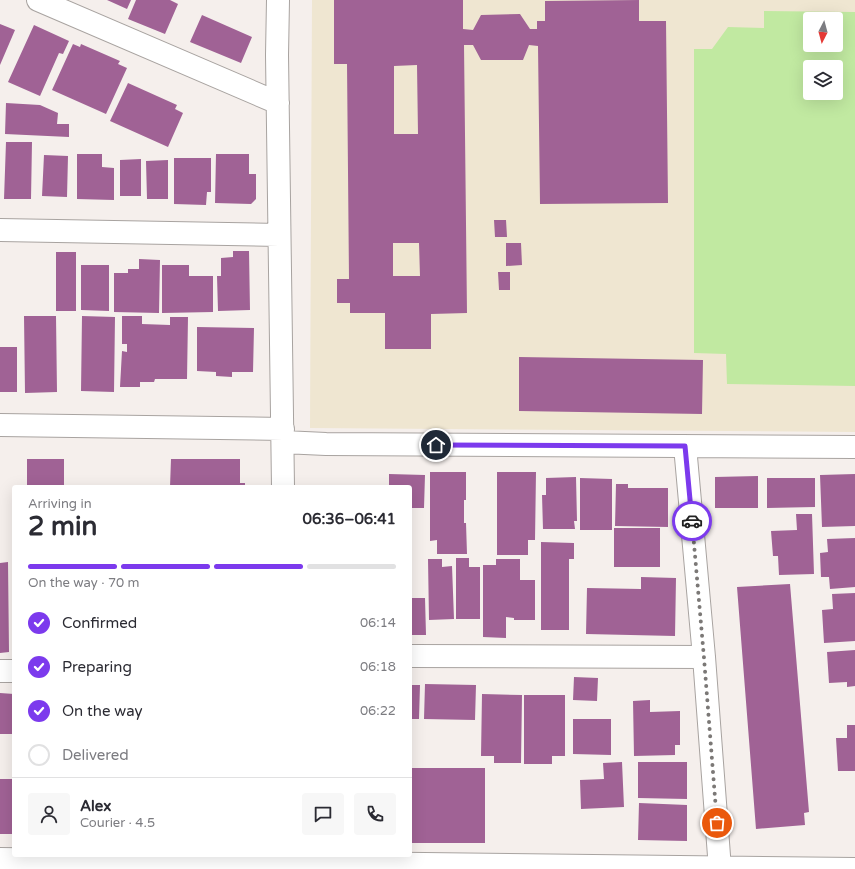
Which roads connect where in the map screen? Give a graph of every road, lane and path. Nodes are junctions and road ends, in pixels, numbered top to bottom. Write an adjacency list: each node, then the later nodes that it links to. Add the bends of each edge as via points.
1 (38, 0): 3 (street)
2 (278, 0): 3 (street)
3 (278, 103): 5 (street)
4 (0, 230): 5 (street)
5 (279, 234): 7 (street)
6 (0, 425): 7 (street)
7 (283, 436): 8 (street, via 326,444); 10 (street)
8 (685, 446): 9 (street); 12 (street)
9 (855, 447)
10 (283, 485)
11 (412, 656): 12 (street)
12 (704, 658): 17 (street)
13 (0, 671): 14 (street)
14 (12, 671)
15 (0, 859): 16 (street)
16 (286, 862): 17 (street)
17 (720, 869): 18 (street)
18 (855, 869)

